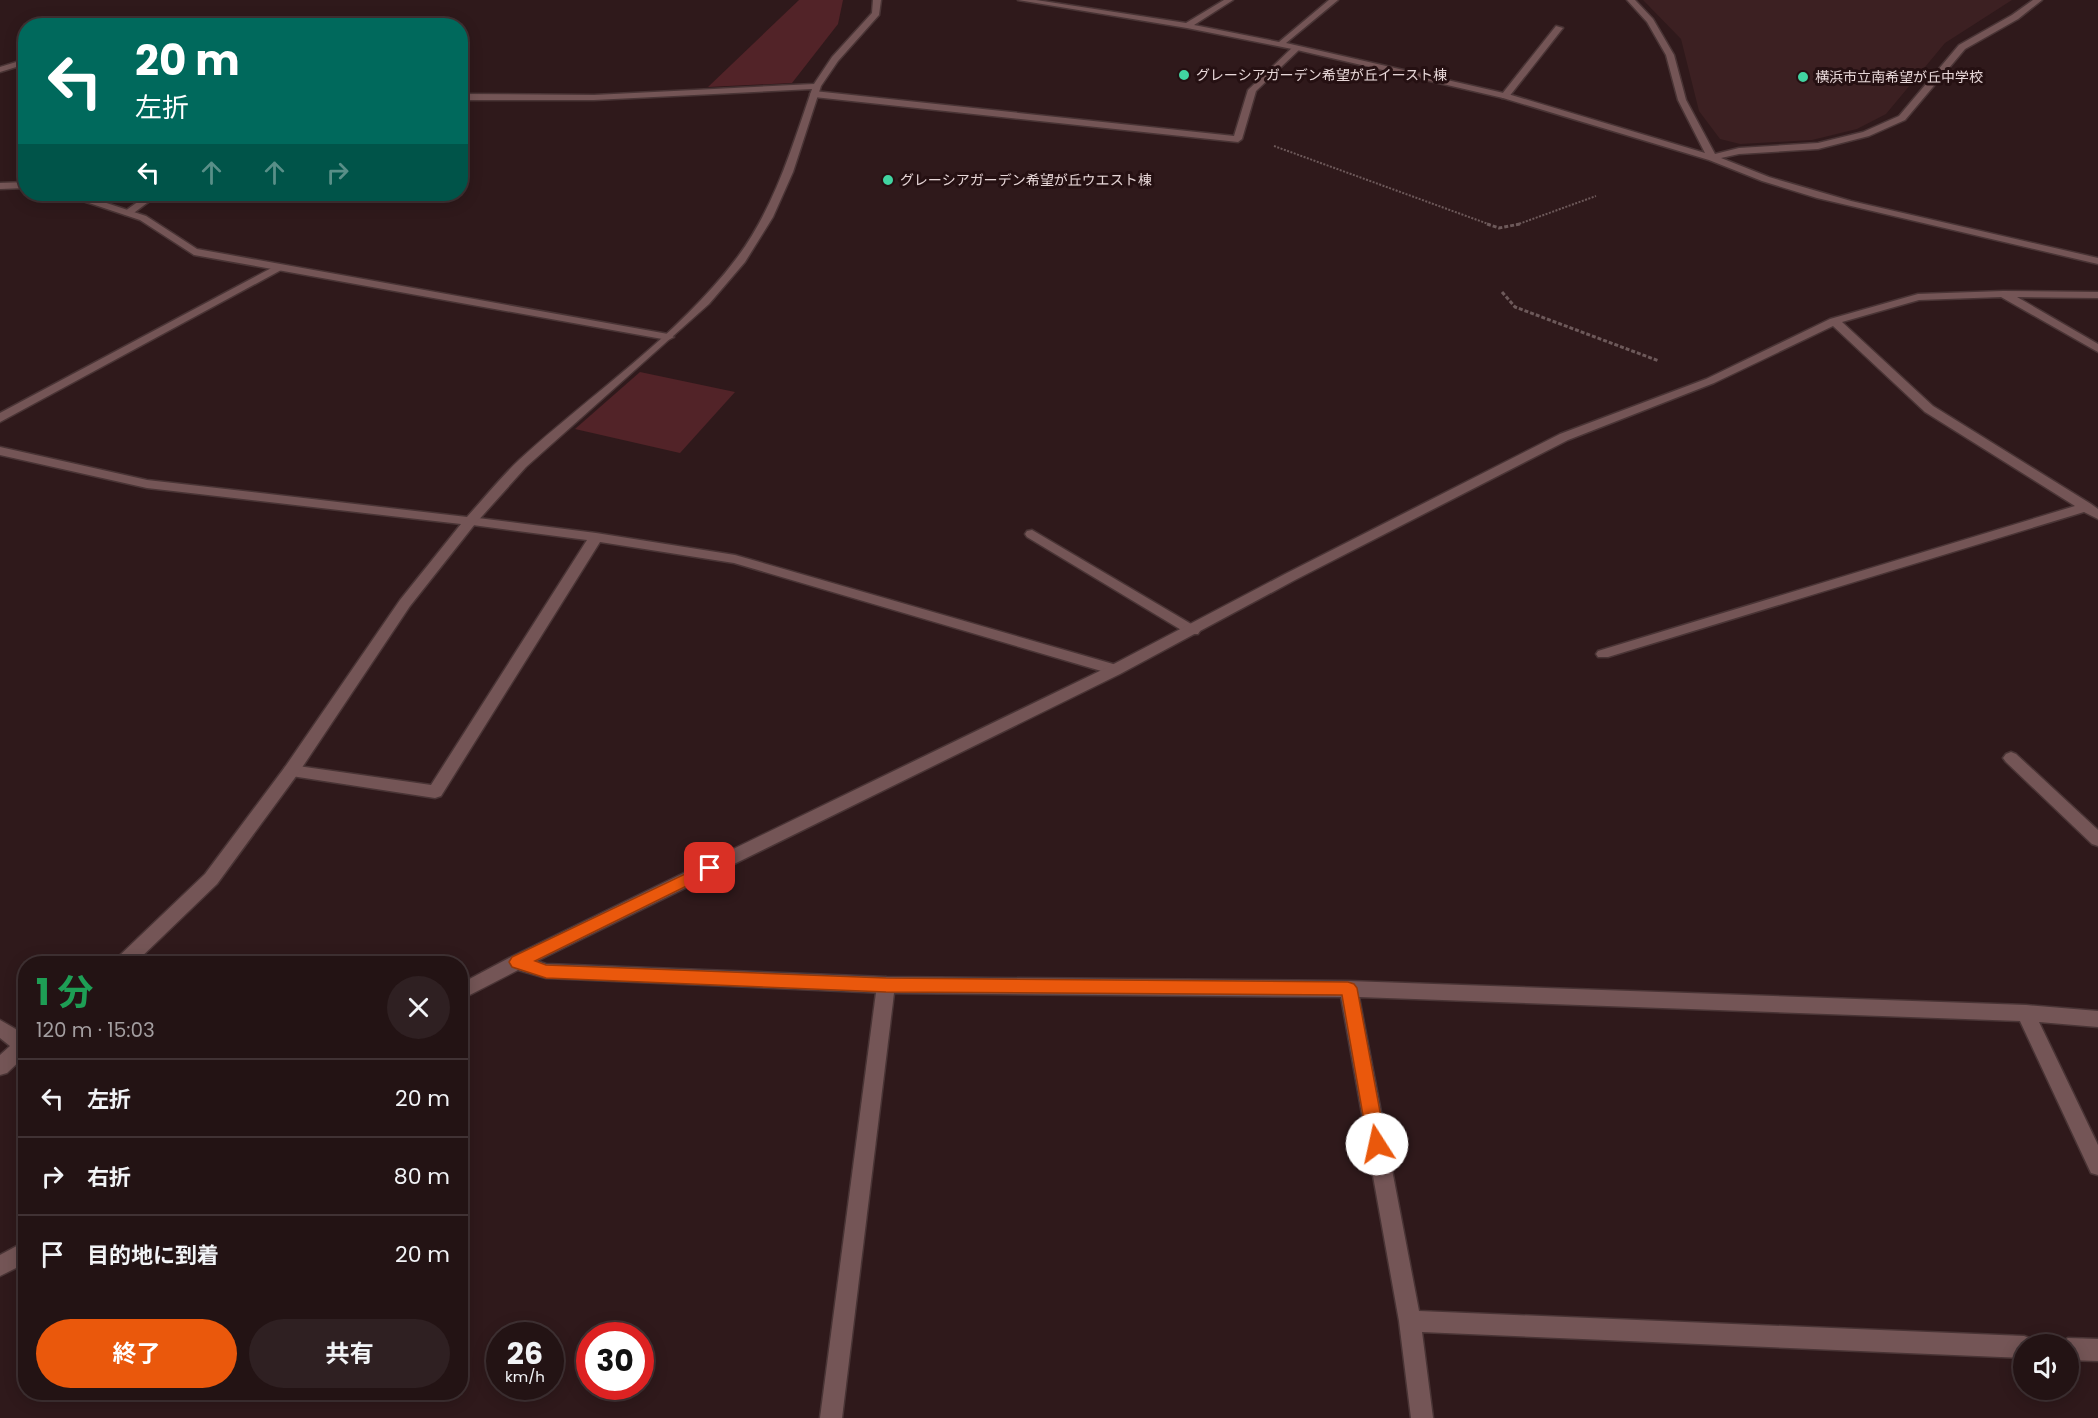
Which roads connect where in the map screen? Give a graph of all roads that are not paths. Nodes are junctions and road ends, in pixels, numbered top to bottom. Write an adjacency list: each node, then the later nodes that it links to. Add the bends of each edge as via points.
1 (877, 0): 16 (street, via 876,13 835,59)
2 (1022, 0): 7 (street)
3 (1229, 0): 8 (street)
4 (1334, 0): 10 (street)
5 (1631, 0): 19 (street, via 1650,21 1670,55 1682,100)
6 (2038, 0): 19 (street, via 1962,47 1902,118 1866,134 1818,146 1738,151)
7 (1039, 1): 8 (street)
8 (1187, 26): 10 (street)
9 (1559, 28): 17 (street)
10 (1281, 44): 11 (street)
11 (1297, 48): 16 (street, via 1252,90 1238,139); 17 (street)
12 (0, 59): 13 (street)
13 (18, 60)
14 (18, 64): 15 (street)
15 (0, 70)
16 (815, 90): 18 (street, via 562,99); 30 (street, via 788,172 768,217 741,260)
17 (1505, 96): 19 (street)
18 (468, 97)
19 (1712, 158): 25 (street, via 1741,171 1874,210)
20 (18, 185): 21 (street)
21 (0, 186)
22 (92, 201): 24 (street)
23 (144, 201): 24 (street)
24 (128, 213): 26 (street, via 143,218 194,252)
25 (2098, 261)
26 (279, 267): 30 (street); 32 (street)
27 (2004, 294): 28 (street); 29 (street, via 1918,297); 31 (street)
28 (2098, 295)
29 (1834, 321): 34 (street, via 1929,409); 39 (street, via 1710,381 1564,437)
30 (668, 337): 36 (street, via 522,464)
31 (2098, 349)
32 (0, 418)
33 (0, 451): 36 (street, via 147,484)
34 (2086, 507): 35 (street); 40 (street)
35 (2098, 515)
36 (470, 521): 38 (street); 43 (street, via 405,603)
37 (1032, 534): 39 (street)
38 (596, 537): 41 (street, via 735,559); 43 (street, via 435,792)
39 (1193, 631): 41 (street)
40 (1603, 654)
41 (1115, 670): 46 (street)
42 (2011, 758): 44 (street)
43 (291, 771): 45 (street, via 210,879)
44 (2098, 840)
45 (130, 956)
46 (517, 962): 47 (street, via 546,972); 49 (street)
47 (886, 985): 48 (street); 63 (street)
48 (1348, 988): 50 (street); 59 (street)
49 (468, 989)
50 (2026, 1013): 51 (street); 56 (street)
51 (2098, 1019)
52 (0, 1028): 53 (street)
53 (18, 1040)
54 (18, 1050): 55 (street)
55 (0, 1067)
56 (2098, 1166)
57 (18, 1256): 58 (street)
58 (0, 1266)
59 (1410, 1321): 60 (street); 64 (street)
60 (2013, 1347)
61 (2079, 1349): 62 (street)
62 (2098, 1350)
63 (831, 1418)
64 (1422, 1418)

